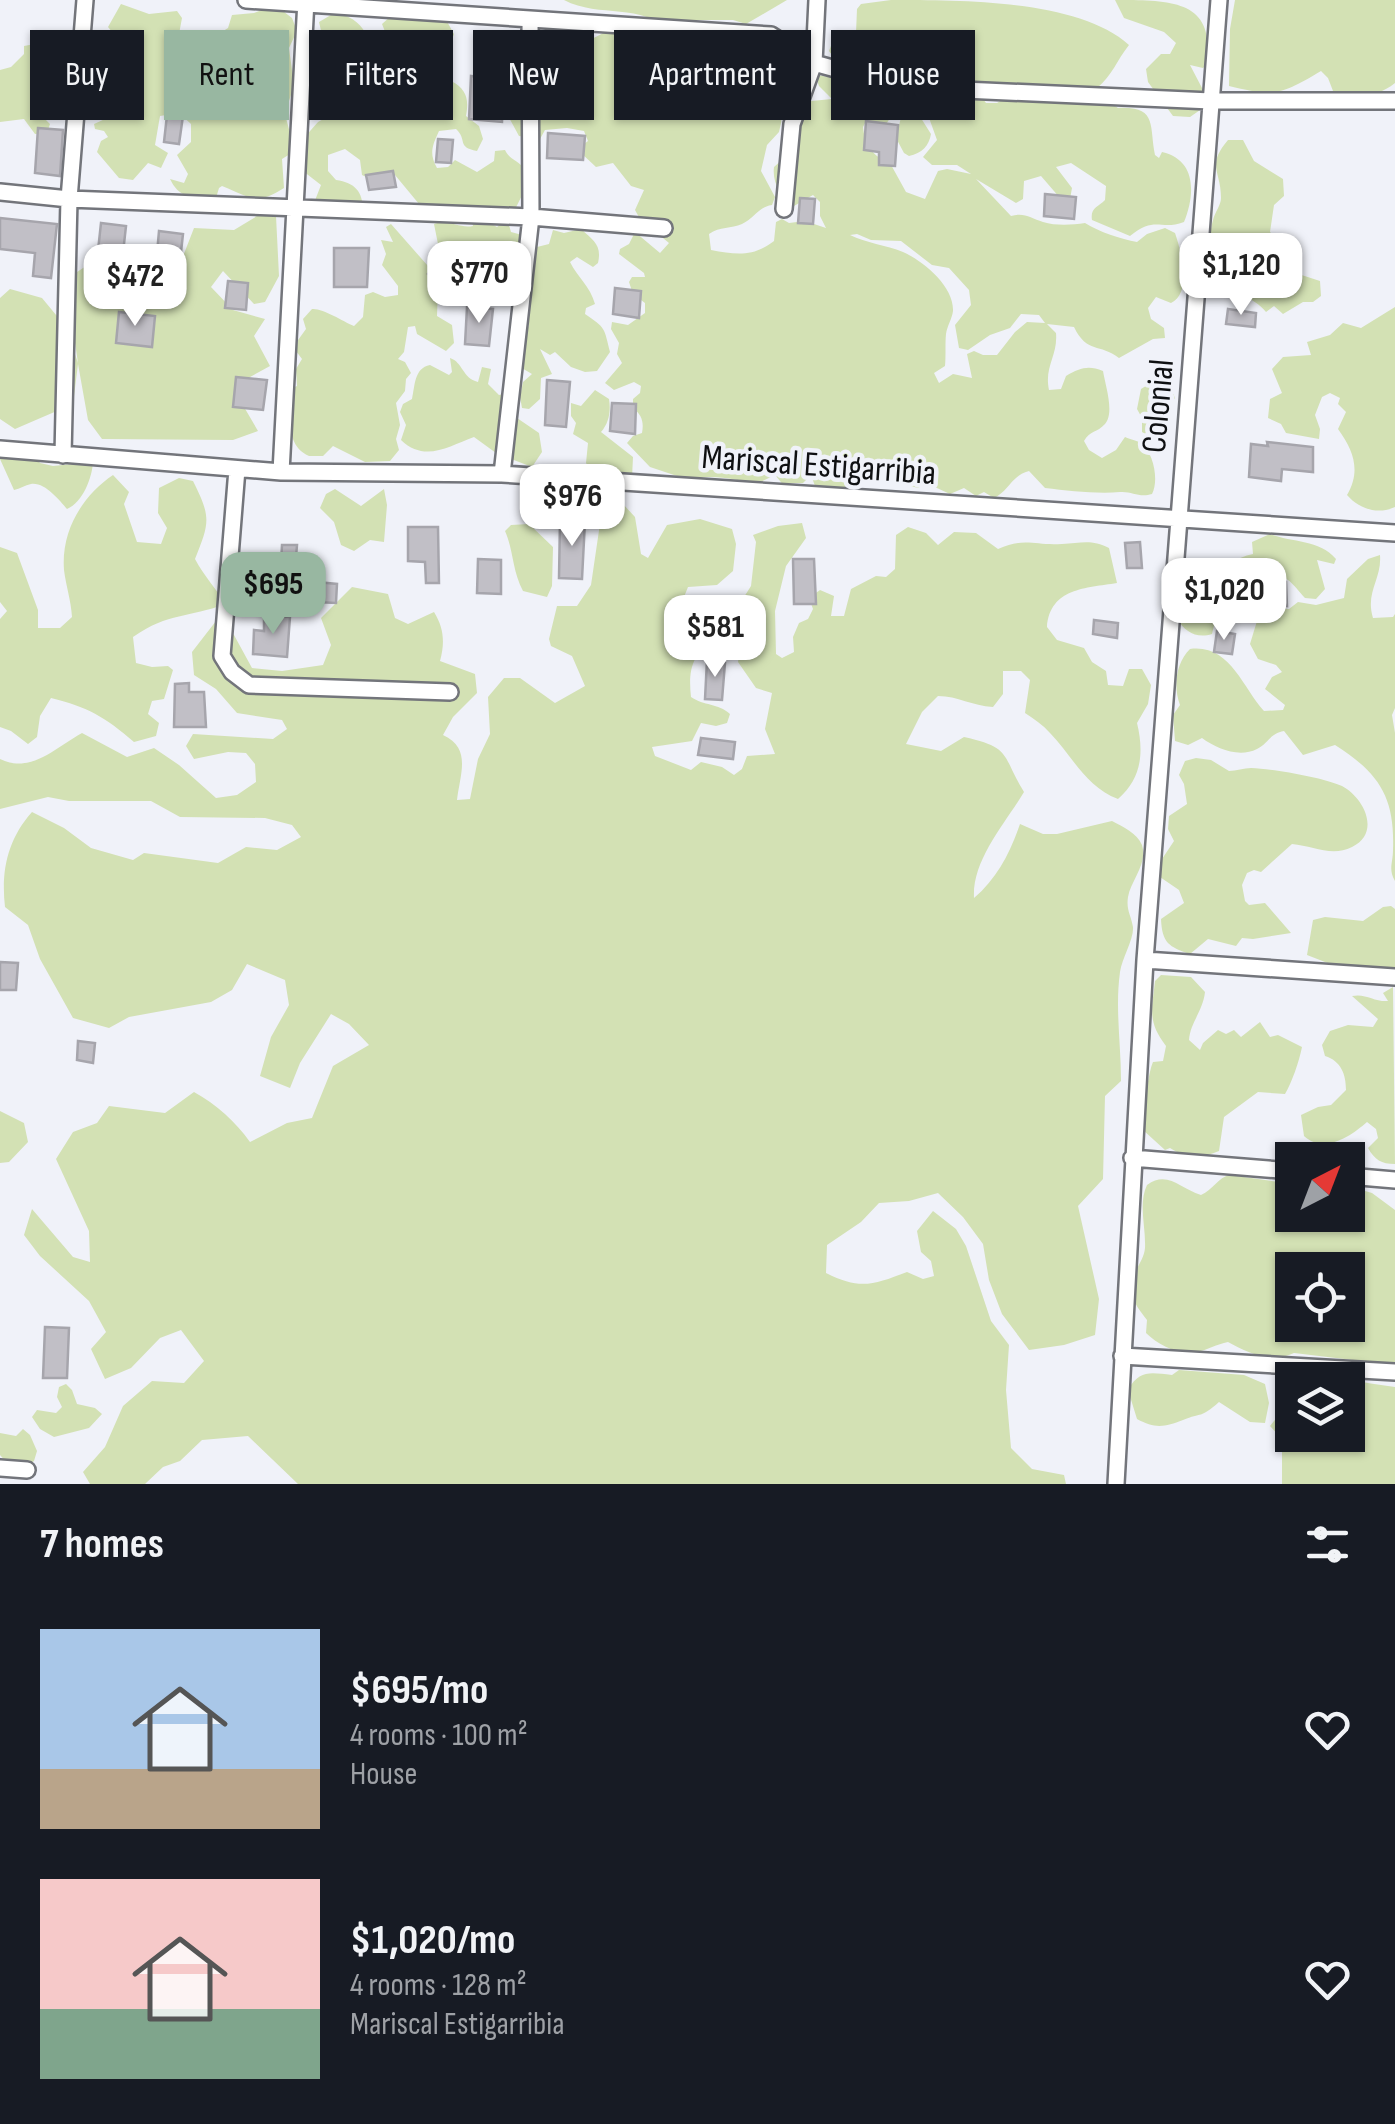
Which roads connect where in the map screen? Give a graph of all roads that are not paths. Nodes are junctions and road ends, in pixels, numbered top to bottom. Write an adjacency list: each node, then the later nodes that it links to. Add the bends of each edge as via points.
1 (85, 0): 11 (street)
2 (246, 0): 5 (street)
3 (817, 0): 7 (street)
4 (1220, 0): 8 (street, Colonial)
5 (306, 2): 6 (street); 12 (street)
6 (530, 19): 7 (street, via 771,35); 14 (street)
7 (814, 63): 8 (street, via 942,89); 13 (street, via 792,124)
8 (1212, 101): 9 (street); 21 (street, Colonial)
9 (1395, 101)
10 (0, 192): 11 (street)
11 (69, 199): 12 (street); 17 (street)
12 (293, 206): 14 (street); 19 (street)
13 (784, 209)
14 (531, 217): 15 (street); 20 (street)
15 (664, 228)
16 (0, 449): 17 (street, Mariscal Estigarribia)
17 (63, 456): 18 (street, Mariscal Estigarribia)
18 (237, 469): 19 (street, Mariscal Estigarribia); 23 (street, via 222,656 232,672 249,685)
19 (281, 472): 20 (street, Mariscal Estigarribia)
20 (502, 474): 21 (street, Mariscal Estigarribia)
21 (1178, 517): 22 (street, Mariscal Estigarribia); 24 (street, Colonial)
22 (1395, 532)
23 (450, 692)
24 (1145, 960): 25 (street); 26 (street, Colonial)
25 (1395, 977)
26 (1132, 1158): 27 (street); 30 (street, Colonial)
27 (1275, 1170)
28 (1365, 1177): 29 (street)
29 (1395, 1180)
30 (1122, 1356): 31 (street); 34 (street, Colonial)
31 (1395, 1372)
32 (0, 1468): 33 (street)
33 (27, 1470)
34 (1116, 1484)

